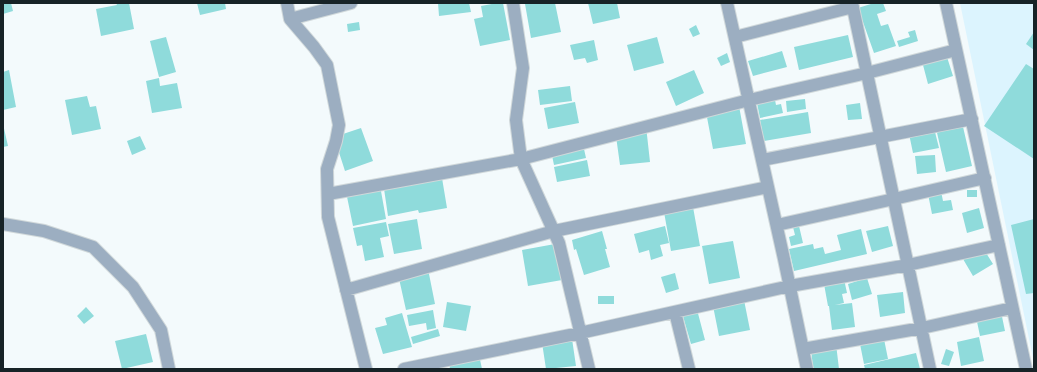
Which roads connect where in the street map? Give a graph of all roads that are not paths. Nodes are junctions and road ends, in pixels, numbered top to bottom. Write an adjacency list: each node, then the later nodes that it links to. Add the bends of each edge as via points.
1 (287, 3): 7 (street)
2 (352, 3): 7 (street)
3 (512, 3): 14 (street, via 523,68 516,120)
4 (727, 3): 8 (street)
5 (946, 3): 9 (street)
6 (853, 5): 8 (street); 10 (street)
7 (290, 19): 18 (street, via 327,65 338,125 327,169)
8 (735, 37): 11 (street)
9 (956, 50): 10 (street); 12 (street)
10 (867, 73): 11 (street); 13 (street)
11 (749, 100): 14 (street); 15 (street)
12 (972, 119): 13 (street); 16 (street)
13 (881, 137): 15 (street); 19 (street)
14 (521, 158): 18 (street); 22 (street)
15 (762, 160): 17 (street)
16 (985, 178): 19 (street); 23 (street)
17 (768, 187): 21 (street); 22 (street)
18 (328, 194): 26 (street, via 328,216)
19 (894, 199): 21 (street); 24 (street)
20 (3, 224): 32 (street, via 44,231 93,247 133,287 161,330)
21 (777, 225): 25 (street)
22 (554, 230): 26 (street); 30 (street)
23 (999, 245): 24 (street); 27 (street)
24 (908, 264): 25 (street); 29 (street)
25 (790, 286): 28 (street); 31 (street)
26 (346, 290): 33 (street)
27 (1012, 308): 29 (street); 39 (street)
28 (675, 312): 30 (street); 36 (street)
29 (922, 328): 31 (street); 38 (street)
30 (580, 333): 34 (street); 35 (street)
31 (803, 349): 37 (street)
32 (169, 369)
33 (366, 369)
34 (404, 369)
35 (589, 369)
36 (690, 369)
37 (807, 369)
38 (930, 369)
39 (1026, 369)

